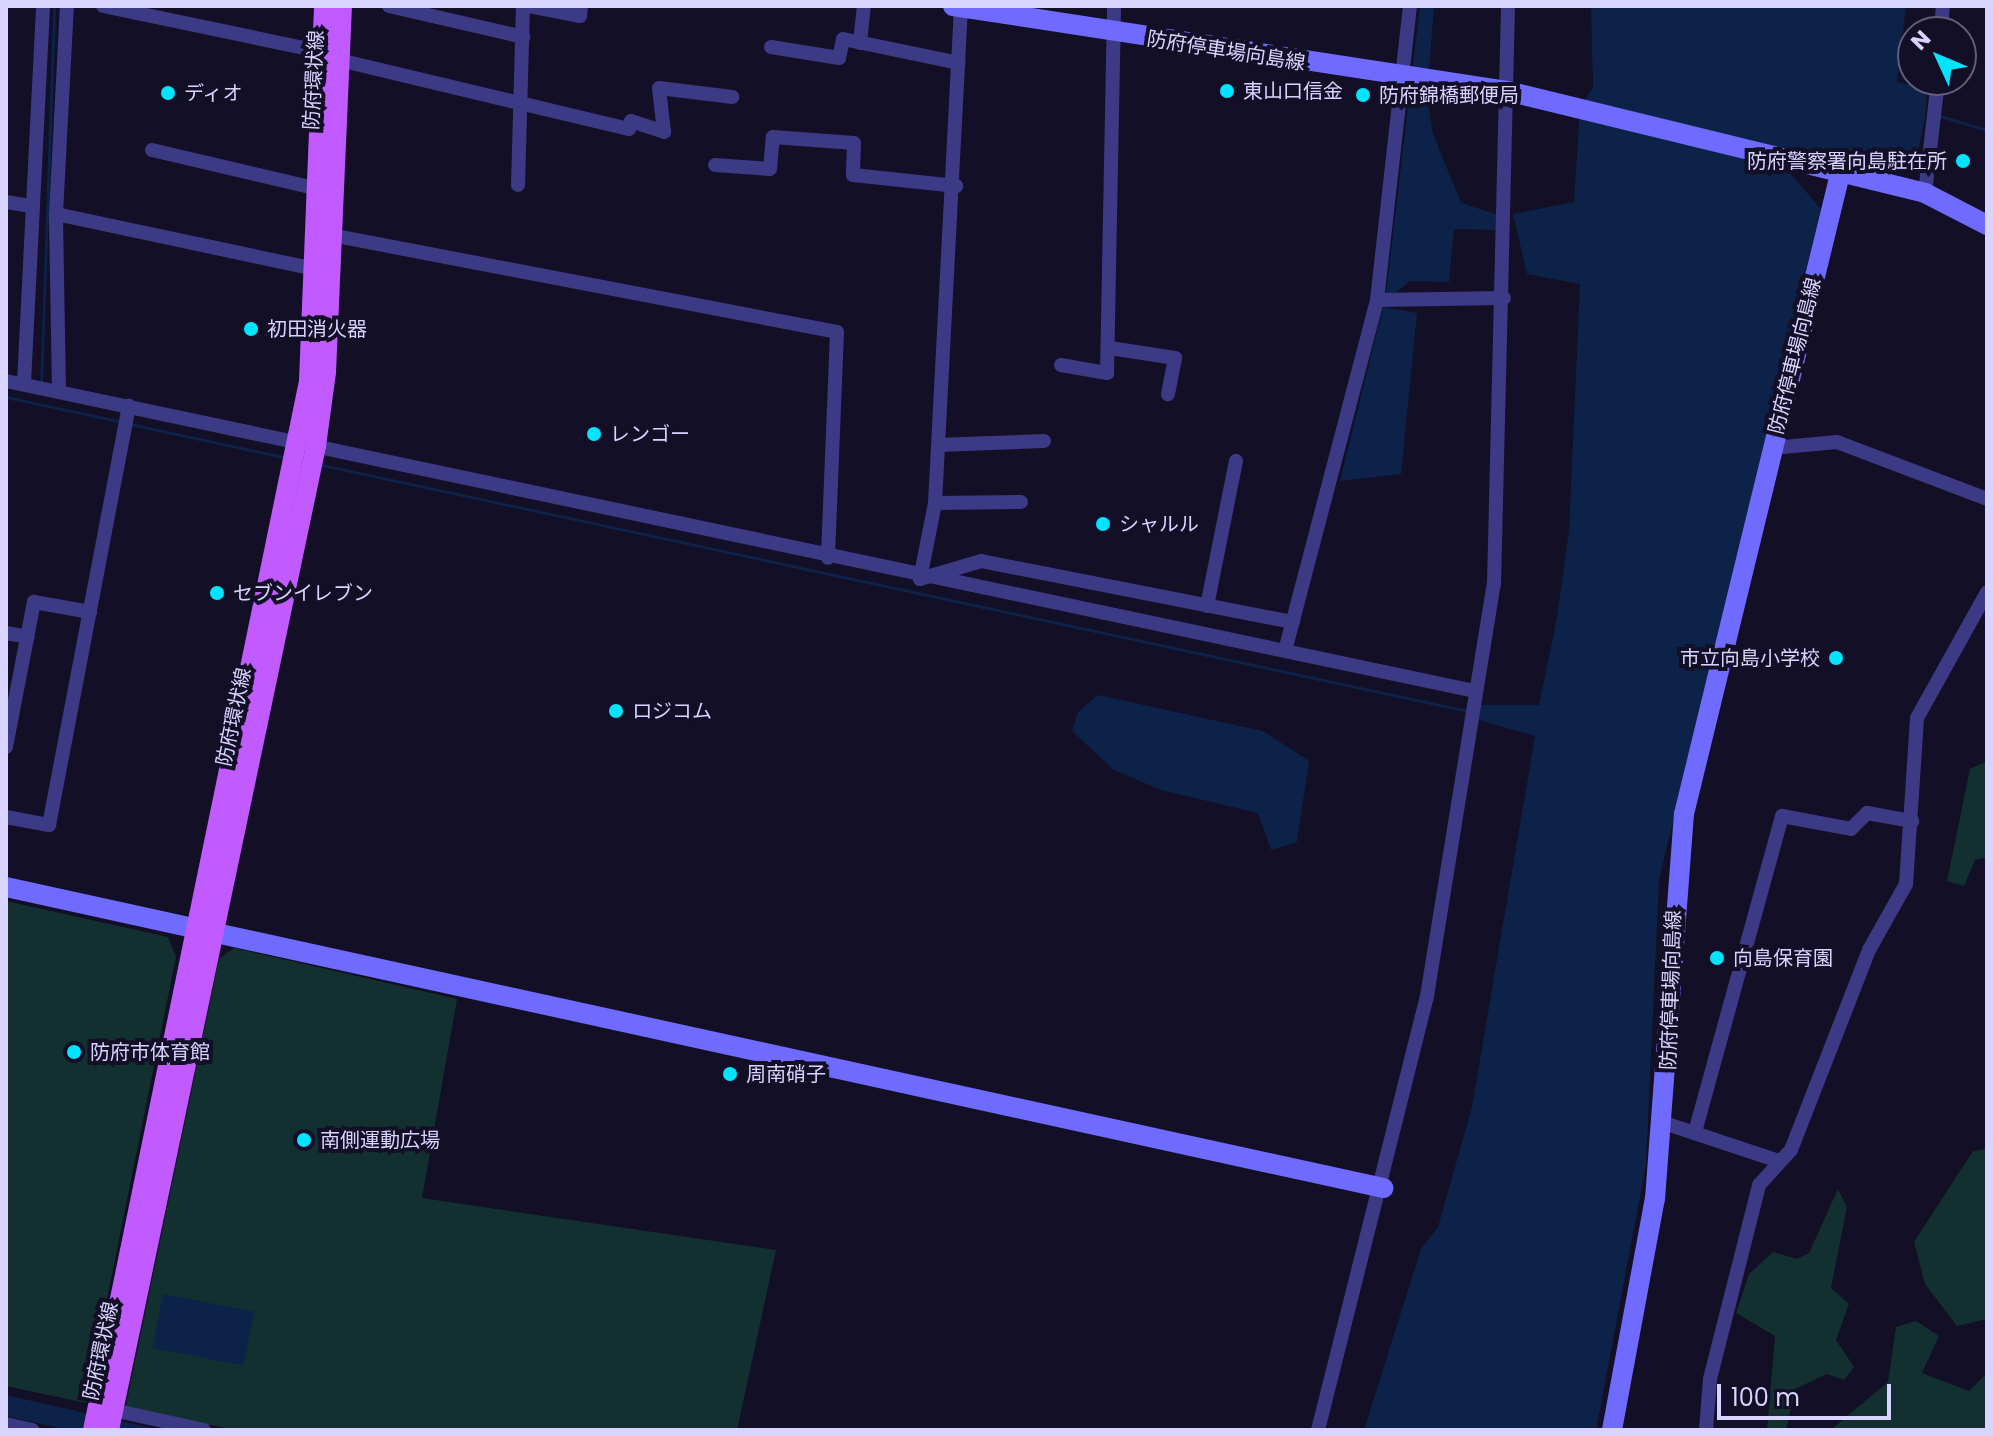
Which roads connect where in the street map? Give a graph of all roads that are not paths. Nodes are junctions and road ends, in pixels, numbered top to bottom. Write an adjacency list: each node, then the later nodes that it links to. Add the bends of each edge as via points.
1 (43, 6): 33 (street)
2 (67, 6): 34 (street)
3 (103, 6): 18 (street)
4 (324, 6): 18 (main road, 防府環状線)
5 (342, 6): 18 (main road, 防府環状線)
6 (389, 6): 15 (street)
7 (526, 6): 8 (street, via 580,16); 15 (street)
8 (581, 6)
9 (864, 6): 16 (street)
10 (1114, 6): 14 (street)
11 (1410, 6): 20 (street)
12 (1508, 6): 21 (street)
13 (958, 7): 14 (main road, 防府停車場向島線); 19 (street)
14 (1116, 35): 20 (main road, 防府停車場向島線); 40 (street)
15 (523, 37): 24 (street)
16 (860, 43): 17 (street, via 843,39 839,58); 19 (street)
17 (771, 47)
18 (331, 56): 24 (street); 30 (main road, 防府環状線); 36 (main road, 防府環状線)
19 (959, 63): 29 (street)
20 (1404, 79): 21 (main road, 防府停車場向島線); 39 (street)
21 (1507, 91): 27 (main road, 防府停車場向島線); 38 (street)
22 (1937, 96): 31 (street)
23 (732, 97): 24 (street, via 659,88 664,132)
24 (523, 104): 28 (street)
25 (152, 150): 30 (street)
26 (715, 165): 29 (street, via 770,169 773,137 854,143 853,175)
27 (1840, 174): 31 (main road); 50 (main road, 防府停車場向島線)
28 (518, 185)
29 (956, 186): 49 (street)
30 (318, 189): 37 (main road, 防府環状線)
31 (1925, 193): 35 (main road)
32 (6, 202): 33 (street)
33 (32, 206): 43 (street)
34 (56, 214): 37 (street); 44 (street)
35 (1987, 225)
36 (331, 235): 48 (main road, 防府環状線); 55 (street, via 837,332)
37 (314, 269): 48 (main road, 防府環状線)
38 (1504, 298): 39 (street); 64 (street, via 1494,584)
39 (1377, 300): 60 (street)
40 (1110, 348): 41 (street, via 1107,373); 45 (street, via 1175,358)
41 (1061, 365)
42 (6, 381): 43 (street)
43 (24, 383): 44 (street)
44 (59, 391): 46 (street)
45 (1168, 394)
46 (129, 406): 48 (street); 59 (street)
47 (1044, 441): 49 (street)
48 (307, 445): 55 (street, via 632,510); 69 (main road, 防府環状線)
49 (939, 445): 54 (street)
50 (1772, 448): 52 (street, via 1837,442); 70 (main road, 防府停車場向島線, via 1684,814)
51 (1236, 461): 58 (street)
52 (1987, 499)
53 (1021, 502): 54 (street)
54 (935, 503): 56 (street)
55 (828, 558): 56 (street)
56 (920, 579): 58 (street, via 981,561); 63 (street)
57 (1987, 592): 67 (street, via 1917,718)
58 (1207, 606): 60 (street)
59 (90, 612): 62 (street, via 34,602); 66 (street, via 49,825)
60 (1293, 622): 63 (street)
61 (6, 633): 62 (street)
62 (28, 637): 65 (street)
63 (1286, 647): 64 (street)
64 (1475, 691): 73 (street, via 1427,996)
65 (6, 747)
66 (6, 817)
67 (1912, 821): 71 (street, via 1867,813 1851,829 1782,816); 72 (street, via 1906,884 1869,950 1809,1110)
68 (6, 887): 69 (main road)
69 (204, 930): 73 (main road); 74 (main road, 防府環状線)
70 (1664, 1123): 71 (street); 80 (main road, 防府停車場向島線)
71 (1695, 1132): 72 (street)
72 (1779, 1161): 81 (street, via 1759,1185 1742,1242)
73 (1383, 1188): 79 (street)
74 (106, 1414): 77 (main road, 防府環状線); 78 (street)
75 (6, 1424): 76 (street)
76 (32, 1430)
77 (93, 1430)
78 (204, 1430)
79 (1318, 1430)
80 (1612, 1430)
81 (1706, 1430)

